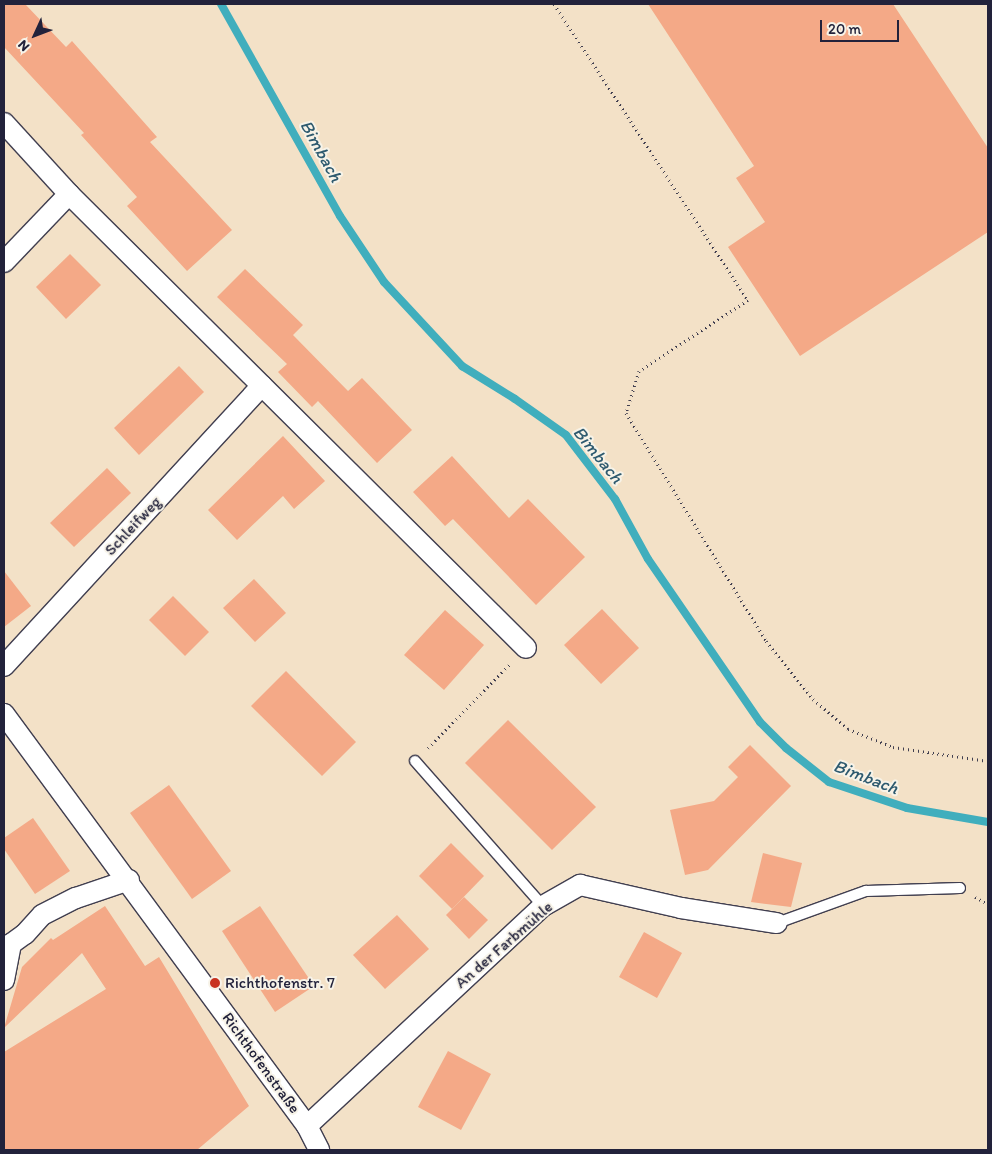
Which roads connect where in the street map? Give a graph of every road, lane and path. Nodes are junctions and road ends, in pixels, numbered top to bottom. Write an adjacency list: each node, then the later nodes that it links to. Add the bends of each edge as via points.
1 (554, 4): 10 (path, via 748,300 639,371 626,413 766,641 813,699 848,729 893,747)
2 (4, 123): 3 (street)
3 (70, 194): 4 (street); 5 (street)
4 (4, 262)
5 (262, 385): 6 (street); 7 (street, Schleifweg)
6 (526, 648): 9 (path)
7 (4, 666)
8 (4, 714): 11 (street, Richthofenstraße)
9 (415, 761): 13 (lane)
10 (988, 761)
11 (128, 880): 15 (street, via 76,898 42,915); 17 (street, Richthofenstraße)
12 (960, 888): 14 (lane, via 866,891)
13 (543, 906): 14 (street, An der Farbmühle, via 580,885 681,908); 17 (street, An der Farbmühle)
14 (777, 923)
15 (6, 949): 16 (street)
16 (4, 980)
17 (307, 1126): 18 (street, Richthofenstraße)
18 (319, 1150)

